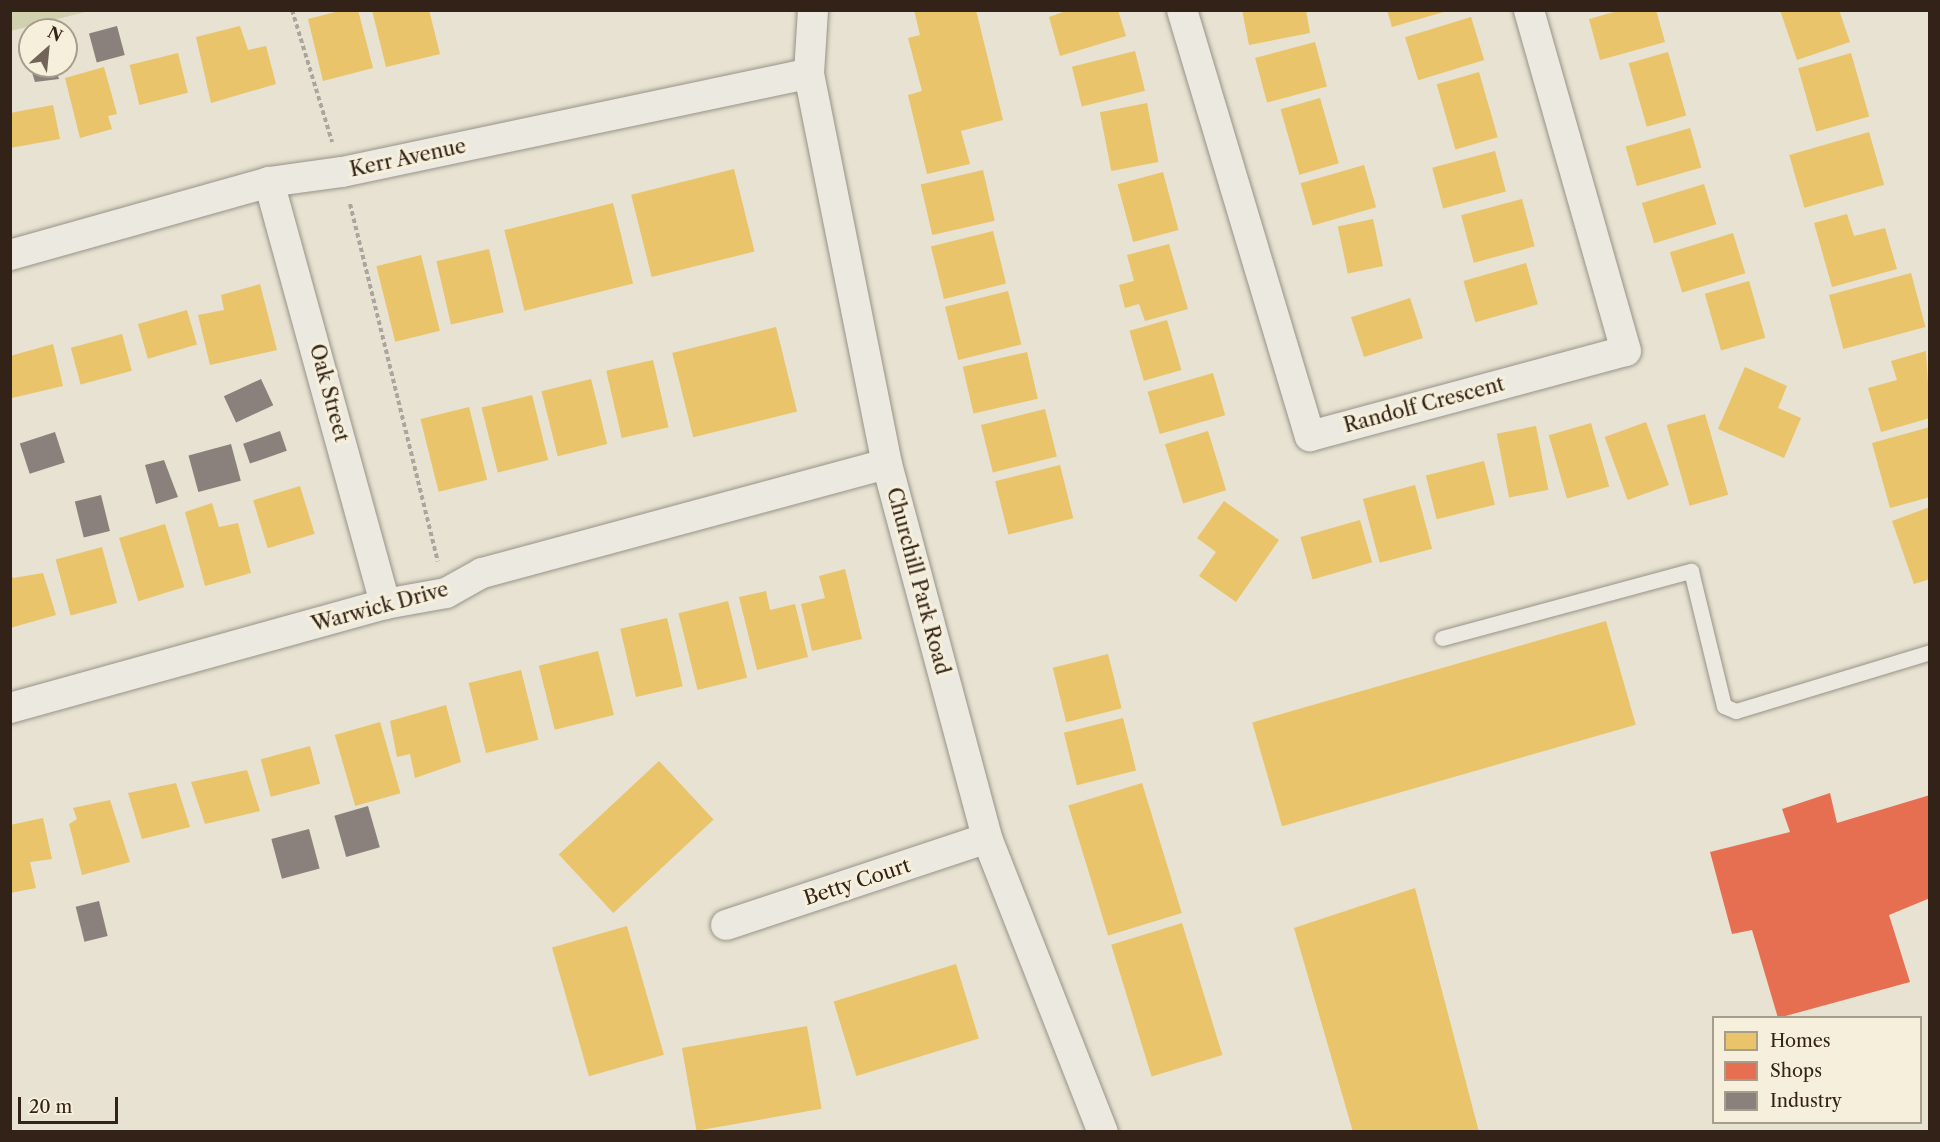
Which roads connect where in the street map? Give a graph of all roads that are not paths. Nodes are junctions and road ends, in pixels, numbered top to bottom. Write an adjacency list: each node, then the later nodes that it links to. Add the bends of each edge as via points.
1 (813, 10): 4 (street, Churchill Park Road)
2 (1182, 10): 3 (street, Randolf Crescent, via 1310,436 1626,351)
3 (1529, 10)
4 (809, 74): 5 (street, Kerr Avenue, via 342,172); 7 (street, Churchill Park Road)
5 (269, 182): 6 (street, Kerr Avenue); 8 (street, Oak Street)
6 (10, 255)
7 (887, 464): 8 (street, Warwick Drive, via 482,573 446,593); 12 (street, Churchill Park Road)
8 (385, 604): 11 (street, Warwick Drive)
9 (1442, 638): 10 (lane, via 1691,571 1724,706 1736,711)
10 (1929, 652)
11 (10, 708)
12 (987, 838): 13 (street, Betty Court); 14 (street, Churchill Park Road)
13 (726, 925)
14 (1103, 1131)

